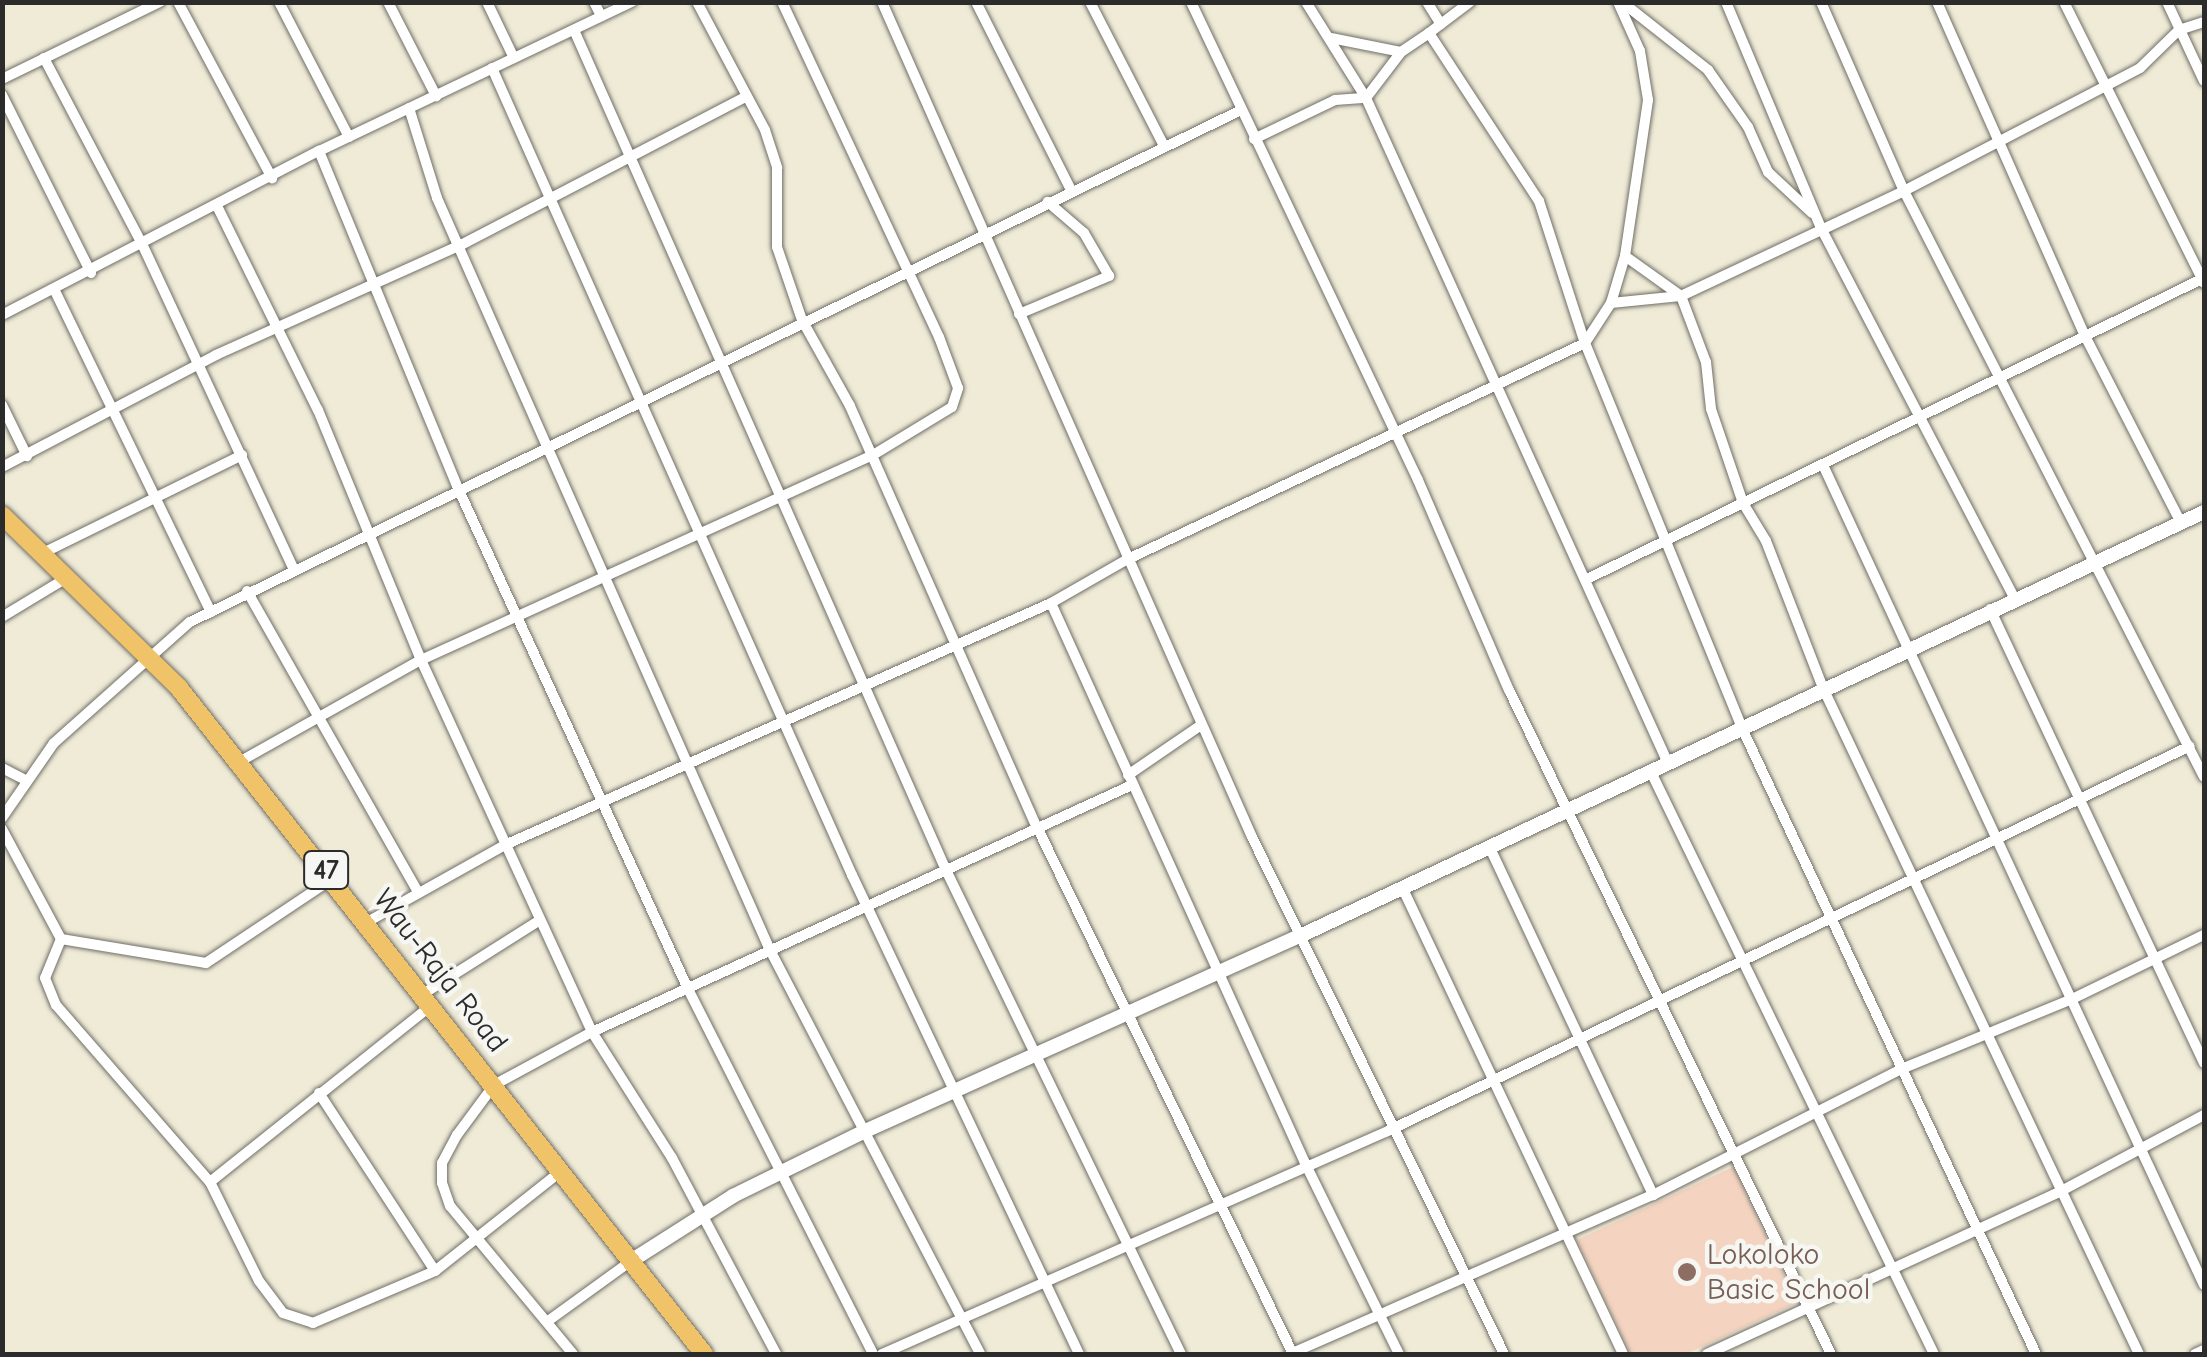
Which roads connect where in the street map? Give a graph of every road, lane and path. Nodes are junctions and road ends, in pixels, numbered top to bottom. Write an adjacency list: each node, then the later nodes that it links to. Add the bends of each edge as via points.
1 (160, 2): 31 (street)
2 (178, 2): 49 (street)
3 (279, 2): 43 (street)
4 (388, 2): 38 (street)
5 (488, 2): 32 (street)
6 (594, 2): 23 (street)
7 (632, 2): 23 (street)
8 (696, 2): 39 (street)
9 (782, 2): 61 (street)
10 (882, 2): 57 (street)
11 (976, 2): 50 (street)
12 (1090, 2): 46 (street)
13 (1190, 2): 42 (street)
14 (1306, 2): 29 (street)
15 (1426, 2): 25 (street)
16 (1470, 2): 25 (street)
17 (1620, 2): 55 (street, via 1708,70 1748,127 1768,172); 60 (street, via 1640,51 1648,100)
18 (1726, 2): 55 (street)
19 (1821, 2): 51 (street)
20 (1937, 2): 45 (street)
21 (2064, 2): 36 (street)
22 (2168, 2): 27 (street)
23 (601, 16): 26 (street)
24 (2204, 22): 27 (street)
25 (1441, 24): 28 (street)
26 (574, 30): 32 (street); 48 (street)
27 (2179, 30): 35 (street); 36 (street, via 2140,68)
28 (1429, 33): 30 (street); 73 (street, via 1540,201)
29 (1331, 38): 30 (street); 40 (street)
30 (1402, 52): 40 (street)
31 (44, 58): 34 (street); 59 (street)
32 (514, 58): 33 (street)
33 (492, 68): 38 (street); 52 (street, via 542,168)
34 (2, 78)
35 (2204, 81)
36 (2105, 84): 45 (street); 63 (street)
37 (2, 96): 62 (street)
38 (436, 96): 41 (street)
39 (747, 96): 48 (street); 70 (street, via 777,168 776,247)
40 (1366, 98): 44 (street, via 1336,100); 77 (street)
41 (409, 108): 43 (street); 58 (street, via 422,158)
42 (1240, 111): 44 (street); 46 (street)
43 (349, 138): 47 (street)
44 (1254, 139): 82 (street)
45 (1998, 141): 51 (street); 72 (street)
46 (1164, 146): 50 (street)
47 (319, 151): 49 (street); 64 (street)
48 (632, 155): 52 (street); 74 (street)
49 (272, 178): 54 (street)
50 (1071, 190): 53 (street)
51 (1904, 191): 56 (street); 76 (street)
52 (547, 198): 58 (street); 78 (street)
53 (1048, 202): 57 (street); 68 (street, via 1084,232 1109,276)
54 (218, 208): 59 (street); 71 (street)
55 (1816, 217): 56 (street)
56 (1822, 230): 66 (street); 81 (street)
57 (986, 231): 61 (street); 68 (street)
58 (461, 245): 64 (street); 83 (street)
59 (143, 246): 62 (street); 75 (street)
60 (1625, 256): 66 (street); 67 (street)
61 (907, 270): 70 (street); 86 (street, via 958,388 943,416)
62 (91, 273): 65 (street)
63 (2204, 281): 72 (street)
64 (370, 286): 71 (street); 89 (street)
65 (55, 291): 69 (street); 80 (street)
66 (1681, 296): 67 (street); 92 (street, via 1706,362 1711,409)
67 (1611, 303): 73 (street)
68 (1019, 314): 100 (street)
69 (2, 316)
70 (802, 320): 74 (street); 86 (street)
71 (279, 326): 75 (street); 96 (street)
72 (2085, 336): 76 (street); 95 (street)
73 (1585, 343): 77 (street); 98 (street)
74 (724, 358): 78 (street); 90 (street)
75 (200, 364): 80 (street); 84 (street)
76 (2000, 376): 81 (street); 101 (street)
77 (1493, 385): 82 (street); 104 (street)
78 (642, 397): 83 (street); 97 (street)
79 (2, 404): 85 (street)
80 (114, 410): 85 (street); 91 (street)
81 (1914, 415): 87 (street); 107 (street)
82 (1395, 431): 100 (street); 134 (street, via 1510,690)
83 (549, 442): 89 (street); 105 (street)
84 (242, 455): 91 (street); 102 (street)
85 (27, 456): 88 (street)
86 (873, 456): 90 (street); 113 (street)
87 (1824, 465): 92 (street); 114 (street)
88 (2, 467)
89 (457, 486): 96 (street); 112 (street)
90 (782, 494): 97 (street); 117 (street)
91 (155, 498): 99 (street); 110 (street)
92 (1743, 503): 98 (street); 118 (street, via 1766,541)
93 (2204, 512): 95 (street)
94 (2, 515): 99 (main road, Wau-Raja Road / 47)
95 (2181, 523): 101 (street)
96 (366, 531): 102 (street); 116 (street)
97 (701, 534): 105 (street); 120 (street)
98 (1666, 541): 104 (street); 122 (street)
99 (44, 553): 103 (main road, Wau-Raja Road / 47)
100 (1126, 560): 108 (street); 121 (street)
101 (2096, 561): 107 (street); 123 (street)
102 (292, 567): 106 (street)
103 (68, 577): 111 (street); 115 (main road, Wau-Raja Road / 47)
104 (1586, 578): 124 (street)
105 (611, 579): 112 (street); 125 (street)
106 (246, 591): 110 (street); 119 (street)
107 (2014, 598): 109 (street)
108 (1052, 604): 113 (street); 131 (street)
109 (1990, 609): 114 (street); 132 (street)
110 (211, 612): 115 (street)
111 (2, 616)
112 (520, 617): 116 (street); 133 (street)
113 (956, 642): 117 (street); 136 (street)
114 (1905, 648): 118 (street); 138 (street)
115 (150, 655): 126 (main road, Wau-Raja Road / 47); 130 (street)
116 (421, 660): 119 (street); 139 (street)
117 (865, 682): 120 (street); 141 (street)
118 (1823, 688): 122 (street); 143 (street)
119 (320, 711): 126 (street); 145 (street)
120 (781, 720): 125 (street); 146 (street)
121 (1201, 725): 131 (street); 151 (street)
122 (1741, 726): 124 (street); 147 (street)
123 (2190, 746): 129 (street); 132 (street)
124 (1667, 760): 128 (street)
125 (689, 761): 133 (street); 153 (street)
126 (239, 762): 142 (main road, Wau-Raja Road / 47)
127 (2, 768): 130 (street)
128 (1650, 770): 134 (street); 154 (street)
129 (2204, 777)
130 (24, 779): 135 (street)
131 (1130, 780): 136 (street); 156 (street)
132 (2078, 799): 138 (street); 155 (street)
133 (602, 800): 139 (street); 157 (street)
134 (1571, 808): 140 (street); 158 (street)
135 (2, 818)
136 (1036, 827): 141 (street); 161 (street)
137 (2, 829): 152 (street)
138 (1997, 840): 143 (street); 160 (street)
139 (507, 844): 145 (street); 148 (street)
140 (1489, 846): 144 (street); 164 (street)
141 (945, 868): 146 (street); 165 (street)
142 (333, 878): 149 (main road, Wau-Raja Road / 47); 152 (street, via 206,963)
143 (1917, 881): 147 (street); 163 (street)
144 (1402, 887): 151 (street); 168 (street)
145 (418, 890): 149 (street)
146 (866, 906): 153 (street); 170 (street)
147 (1831, 919): 154 (street); 167 (street)
148 (540, 920): 159 (street); 162 (street)
149 (369, 921): 159 (main road, Wau-Raja Road / 47)
150 (2204, 935): 155 (street)
151 (1300, 936): 156 (street); 174 (street)
152 (62, 939): 181 (street, via 46,978 56,1004)
153 (770, 950): 157 (street); 175 (street)
154 (1746, 958): 158 (street); 172 (street)
155 (2155, 958): 160 (street); 166 (street)
156 (1219, 972): 161 (street); 178 (street)
157 (688, 989): 162 (street); 180 (street)
158 (1660, 998): 164 (street); 177 (street)
159 (428, 1000): 169 (main road, Wau-Raja Road / 47); 171 (street)
160 (2072, 1000): 163 (street); 176 (street)
161 (1126, 1013): 165 (street); 184 (street)
162 (592, 1032): 169 (street); 185 (street)
163 (1984, 1032): 167 (street); 182 (street)
164 (1578, 1037): 168 (street); 183 (street)
165 (1037, 1053): 170 (street); 189 (street)
166 (2204, 1063)
167 (1899, 1070): 172 (street); 186 (street)
168 (1491, 1078): 174 (street); 187 (street)
169 (494, 1085): 179 (main road, Wau-Raja Road / 47); 188 (street, via 442,1163 450,1206)
170 (951, 1092): 175 (street); 194 (street)
171 (319, 1093): 181 (street); 191 (street)
172 (1819, 1112): 177 (street); 192 (street)
173 (2204, 1115): 176 (street)
174 (1390, 1130): 178 (street); 193 (street)
175 (862, 1132): 180 (street); 198 (street)
176 (2140, 1148): 182 (street); 195 (street)
177 (1735, 1157): 183 (street); 196 (street)
178 (1304, 1163): 184 (street); 197 (street)
179 (560, 1172): 188 (street); 190 (main road, Wau-Raja Road / 47)
180 (780, 1175): 185 (street); 205 (street)
181 (210, 1182): 191 (street, via 259,1282 283,1313 298,1320 314,1323)
182 (2063, 1190): 186 (street); 218 (street)
183 (1653, 1194): 187 (street)
184 (1218, 1204): 189 (street); 210 (street)
185 (704, 1213): 190 (street); 204 (street)
186 (1976, 1230): 192 (street); 217 (street)
187 (1564, 1232): 193 (street); 213 (street)
188 (476, 1238): 191 (street); 199 (street)
189 (1129, 1246): 194 (street); 209 (street)
190 (627, 1254): 199 (street); 203 (main road, Wau-Raja Road)
191 (435, 1271)
192 (1894, 1271): 196 (street); 216 (street)
193 (1464, 1275): 197 (street); 212 (street)
194 (1045, 1284): 198 (street); 208 (street)
195 (2204, 1285)
196 (1809, 1305): 201 (street); 215 (street)
197 (1377, 1312): 210 (street); 211 (street)
198 (963, 1320): 206 (street); 207 (street)
199 (548, 1321): 202 (street)
200 (2204, 1350): 219 (street)
201 (1725, 1351): 214 (street)
202 (573, 1354)
203 (704, 1354)
204 (776, 1354)
205 (873, 1354)
206 (882, 1354)
207 (980, 1354)
208 (1079, 1354)
209 (1181, 1354)
210 (1292, 1354)
211 (1399, 1354)
212 (1504, 1354)
213 (1623, 1354)
214 (1707, 1354)
215 (1831, 1354)
216 (1934, 1354)
217 (2036, 1354)
218 (2139, 1354)
219 (2195, 1354)

